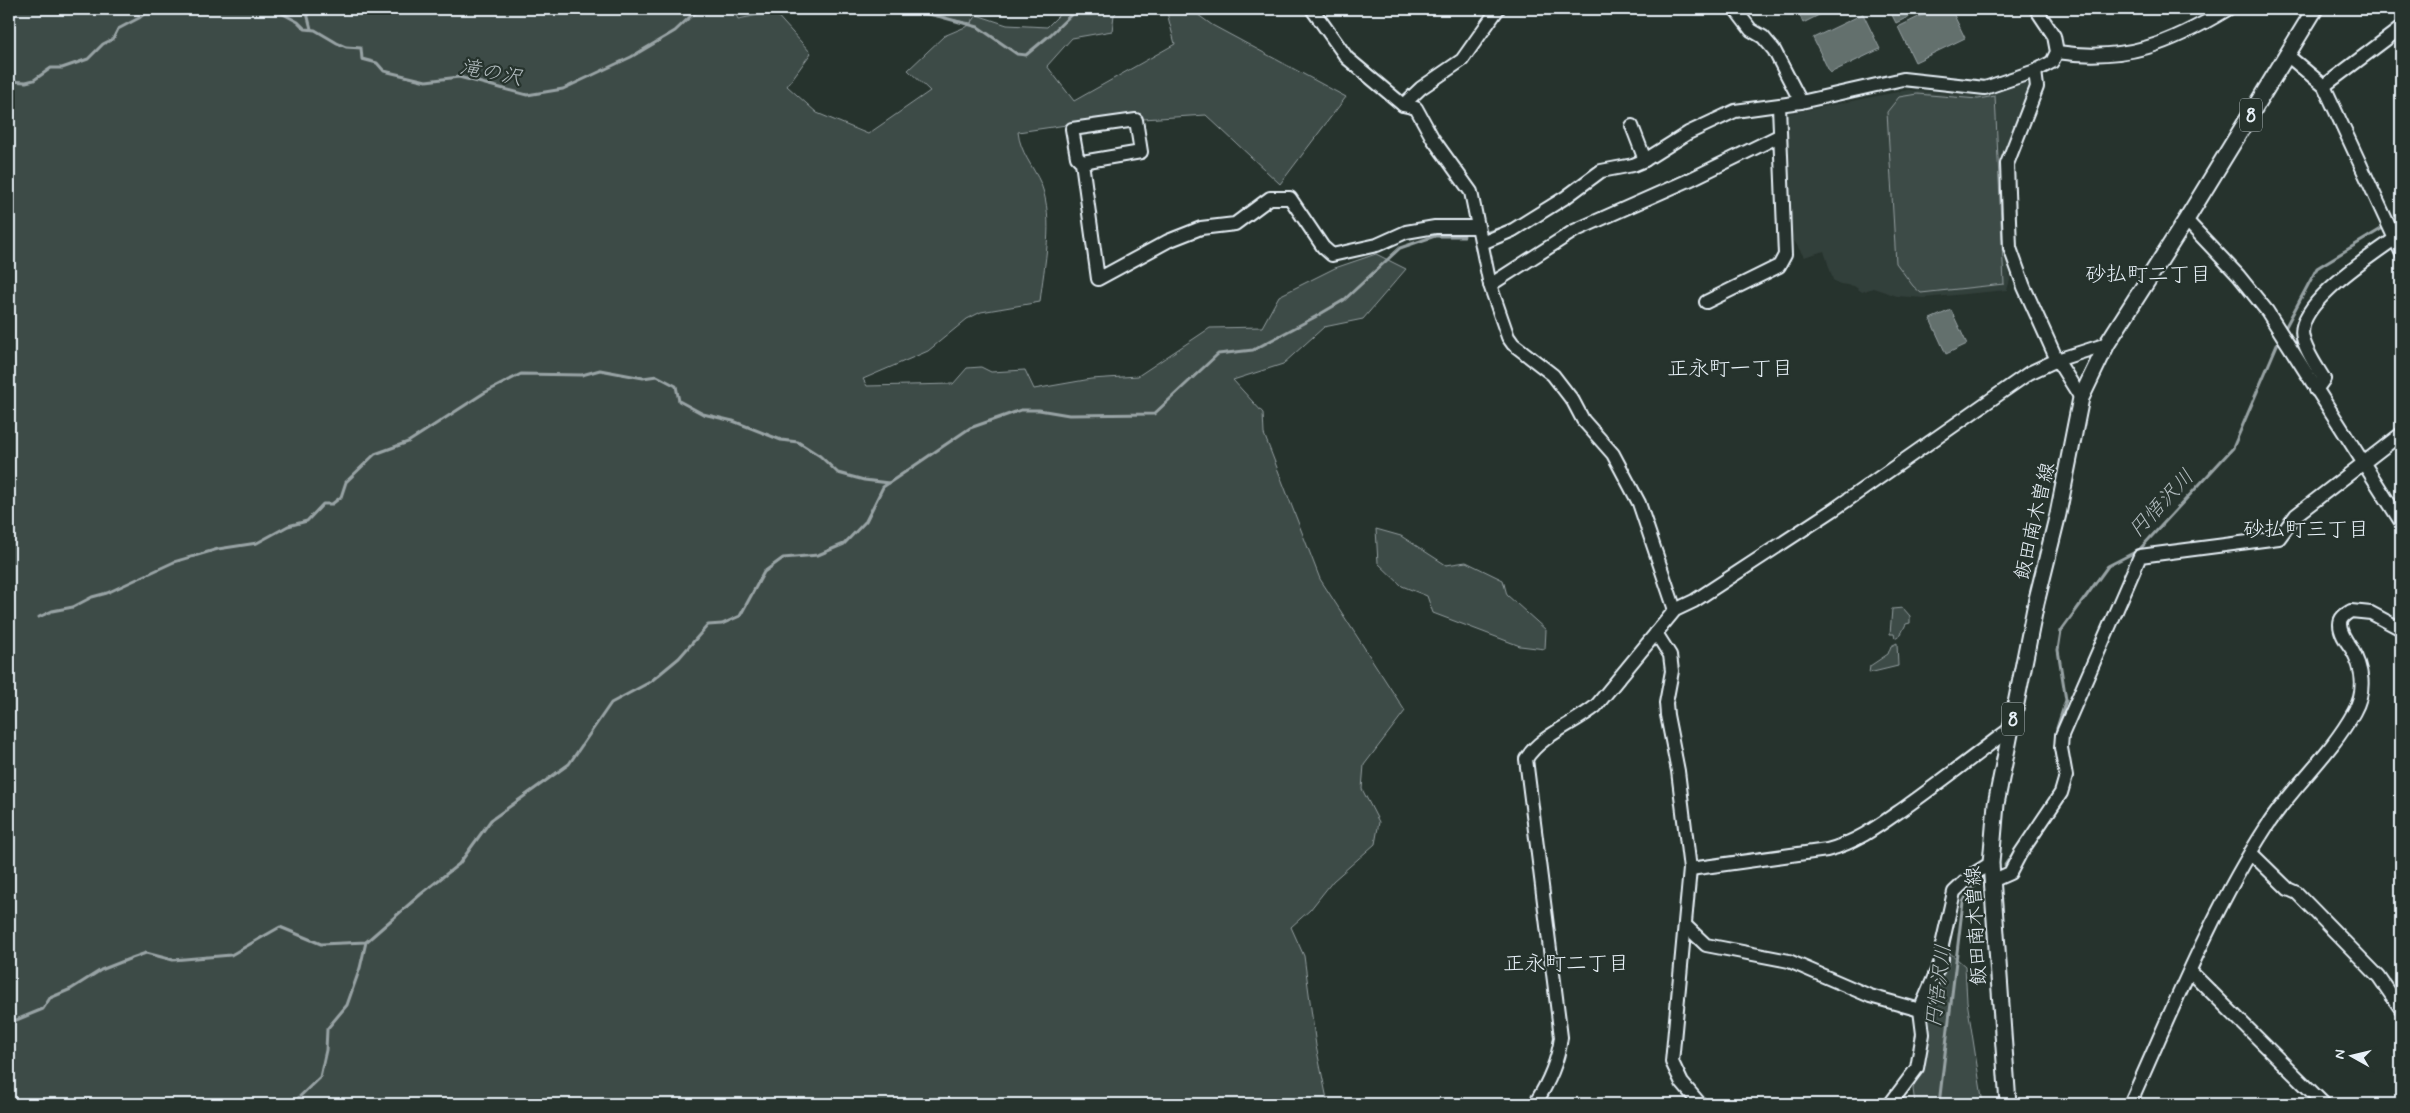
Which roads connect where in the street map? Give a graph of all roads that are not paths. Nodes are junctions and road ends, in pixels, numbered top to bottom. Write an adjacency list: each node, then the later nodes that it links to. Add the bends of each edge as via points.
1 (1312, 9): 13 (street, via 1347,58)
2 (1498, 9): 13 (street, via 1462,60)
3 (1735, 9): 12 (street, via 1751,30 1763,37 1774,50)
4 (2036, 9): 8 (street, via 2054,36)
5 (2228, 9): 8 (street, via 2156,45 2124,54 2103,56)
6 (2315, 9): 9 (main road, 飯田南木曽線 / 8)
7 (2401, 28): 11 (street)
8 (2057, 52): 10 (street, via 2052,62)
9 (2287, 55): 11 (street); 19 (main road, 飯田南木曽線 / 8)
10 (2035, 71): 12 (street, via 1985,88 1903,79); 27 (street, via 2037,87 2007,164 2010,248)
11 (2324, 86): 21 (street)
12 (1801, 102): 14 (street)
13 (1403, 104): 20 (street, via 1416,108 1470,192)
14 (1779, 106): 16 (street); 17 (street, via 1735,111 1688,133)
15 (1632, 126): 17 (street)
16 (1779, 136): 24 (street, via 1682,184 1574,231); 25 (street, via 1785,255 1779,266)
17 (1645, 160): 22 (street, via 1601,171 1513,230)
18 (1082, 162): 18 (street, via 1077,156 1072,129 1136,120 1140,152); 20 (street, via 1098,279 1168,241 1201,228 1235,224 1270,198 1290,198 1332,255 1377,244 1406,232 1435,227)
19 (2186, 220): 26 (main road, 飯田南木曽線 / 8); 28 (street, via 2238,275 2279,330)
20 (1476, 227): 22 (street)
21 (2392, 230): 23 (street); 28 (street, via 2306,316 2302,338 2324,380)
22 (1482, 243): 24 (street)
23 (2401, 252)
24 (1490, 285): 33 (street, via 1498,313 1513,344 1553,375 1583,420 1613,454 1638,503)
25 (1706, 302)
26 (2107, 344): 27 (street); 29 (main road, 飯田南木曽線 / 8)
27 (2057, 360): 29 (street); 33 (street, via 2030,373 1833,510 1694,601)
28 (2316, 390): 31 (street)
29 (2081, 398): 36 (main road, 飯田南木曽線 / 8)
30 (2401, 434): 31 (street)
31 (2363, 464): 32 (street); 40 (street, via 2296,515 2279,538 2140,556 2062,735 2066,776 2061,793 2010,873)
32 (2401, 522)
33 (1675, 610): 35 (street)
34 (2401, 629): 37 (street, via 2371,613 2351,610 2342,617 2343,636 2361,673 2361,700 2344,731 2267,825)
35 (1656, 633): 39 (street, via 1670,655 1672,671 1667,715 1678,770); 45 (street, via 1596,706 1534,746 1526,759 1561,1037 1549,1082)
36 (2011, 728): 38 (main road, 飯田南木曽線 / 8, via 1996,804); 39 (street, via 1895,814 1847,845)
37 (2251, 853): 42 (street, via 2227,893); 43 (street, via 2288,889 2297,893 2379,978)
38 (1991, 863): 40 (main road, 飯田南木曽線 / 8); 44 (street, via 1954,892 1942,959)
39 (1690, 869): 41 (street)
40 (1992, 881): 48 (main road, 飯田南木曽線 / 8)
41 (1686, 926): 44 (street, via 1706,945 1789,961 1870,996); 46 (street, via 1672,1062 1682,1083)
42 (2190, 971): 49 (street); 50 (street)
43 (2401, 1009)
44 (1920, 1010): 47 (street, via 1923,1034 1917,1068)
45 (1535, 1104)
46 (1700, 1104)
47 (1890, 1104)
48 (2008, 1104)
49 (2130, 1104)
50 (2324, 1104)

